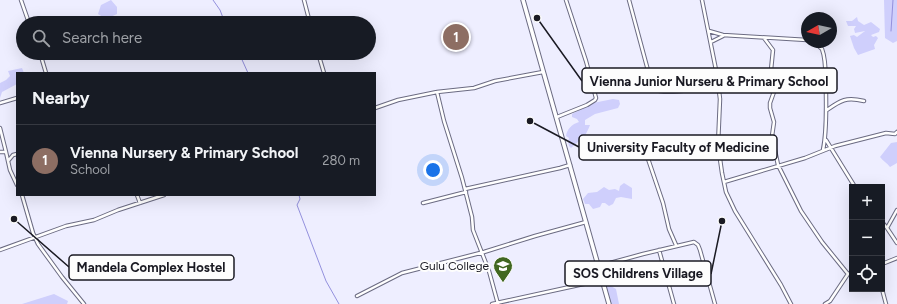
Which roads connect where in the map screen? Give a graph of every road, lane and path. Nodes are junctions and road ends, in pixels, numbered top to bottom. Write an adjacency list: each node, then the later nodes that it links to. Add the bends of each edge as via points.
1 (21, 0): 7 (street)
2 (304, 0): 8 (street)
3 (523, 0): 19 (main road)
4 (566, 0): 27 (street, via 596,98 587,105)
5 (629, 0): 20 (street, via 653,89 675,92)
6 (702, 0): 9 (street)
7 (27, 16)
8 (308, 16)
9 (709, 30): 10 (street); 13 (street)
10 (724, 35): 11 (street); 13 (street)
11 (764, 38): 12 (street); 39 (street, via 773,50 770,70 775,89 770,108 774,122 772,136)
12 (801, 40)
13 (712, 42): 20 (street)
14 (821, 48): 26 (street, via 826,75)
15 (42, 60): 17 (street)
16 (320, 60): 18 (street)
17 (46, 72)
18 (324, 72)
19 (543, 72): 21 (street, via 495,80 474,88); 27 (main road)
20 (718, 81): 31 (street)
21 (438, 92): 25 (street, via 395,100); 43 (street)
22 (16, 98): 24 (street)
23 (864, 100): 26 (street, via 845,99)
24 (0, 103)
25 (376, 108)
26 (826, 110): 30 (street)
27 (556, 117): 38 (main road)
28 (0, 128): 35 (street)
29 (897, 132): 32 (street, via 880,134)
30 (826, 139): 32 (street); 33 (street)
31 (718, 145): 40 (street); 55 (street, via 702,148 669,142 644,147)
32 (830, 148): 33 (street); 42 (street)
33 (824, 150): 39 (street)
34 (0, 152): 35 (street)
35 (6, 152): 37 (street)
36 (16, 154): 37 (street)
37 (7, 162): 41 (street)
38 (570, 165): 43 (street); 50 (main road)
39 (778, 165): 40 (street); 62 (street, via 801,211)
40 (724, 182): 73 (street, via 729,200)
41 (16, 183)
42 (853, 184)
43 (465, 190): 48 (street); 58 (street)
44 (22, 196): 53 (street)
45 (137, 196): 47 (street)
46 (161, 196): 47 (street)
47 (140, 203): 53 (street)
48 (423, 203)
49 (897, 210): 52 (street)
50 (587, 222): 58 (street); 61 (main road)
51 (885, 226): 52 (street)
52 (887, 228): 54 (street)
53 (35, 238): 56 (street); 68 (street, via 59,274)
54 (897, 243)
55 (676, 245): 57 (street); 72 (street, via 694,242 698,245)
56 (0, 250)
57 (659, 250): 61 (street); 71 (street)
58 (482, 253): 65 (street, via 402,273); 67 (street)
59 (897, 258): 60 (street)
60 (885, 263)
61 (599, 266): 63 (main road)
62 (848, 274): 66 (street)
63 (602, 280): 67 (street); 70 (main road)
64 (883, 292): 75 (street)
65 (357, 296)
66 (830, 302): 74 (street)
67 (498, 303): 69 (street)
68 (84, 304)
69 (492, 304)
70 (609, 304)
71 (674, 304)
72 (715, 304)
73 (790, 304)
74 (825, 304)
75 (886, 304)

